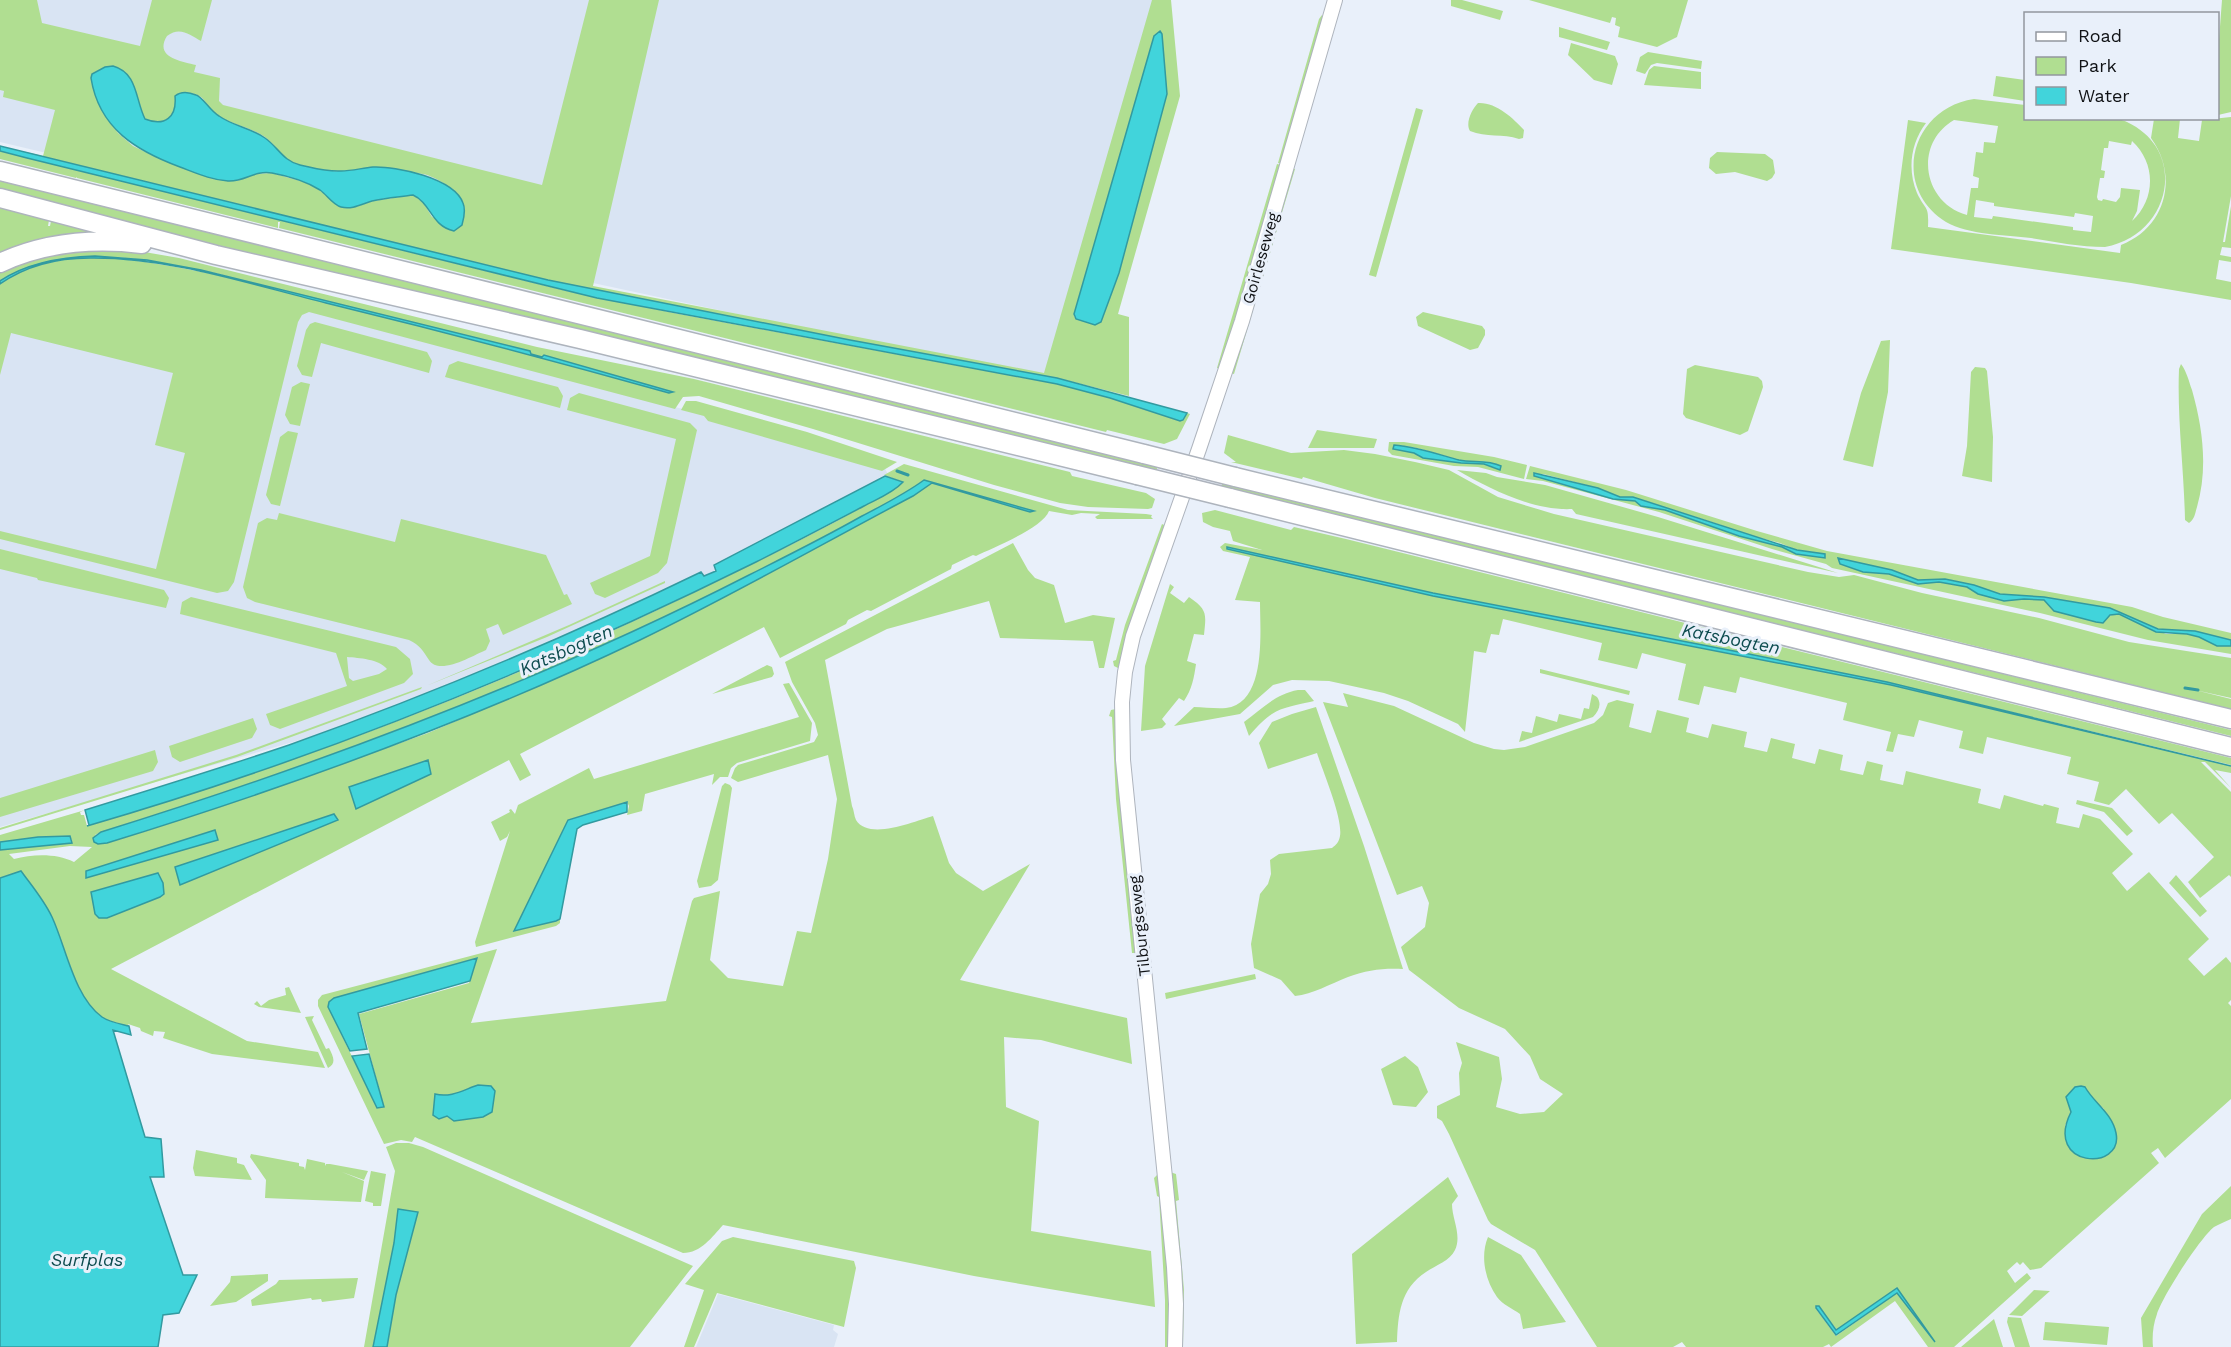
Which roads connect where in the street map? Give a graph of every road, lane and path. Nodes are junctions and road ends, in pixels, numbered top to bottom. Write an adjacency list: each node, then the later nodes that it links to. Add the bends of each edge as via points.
1 (1335, 0): 6 (street, Goirleseweg, via 1242,321)
2 (0, 171): 7 (highway, bridge)
3 (0, 198): 4 (highway)
4 (216, 255): 5 (highway, via 133,243 80,242 35,249); 8 (highway, bridge, via 1137,475)
5 (0, 263)
6 (1176, 513): 9 (street, Tilburgseweg, via 1128,653 1121,736 1174,1267)
7 (2231, 719)
8 (2231, 747)
9 (1174, 1347)

